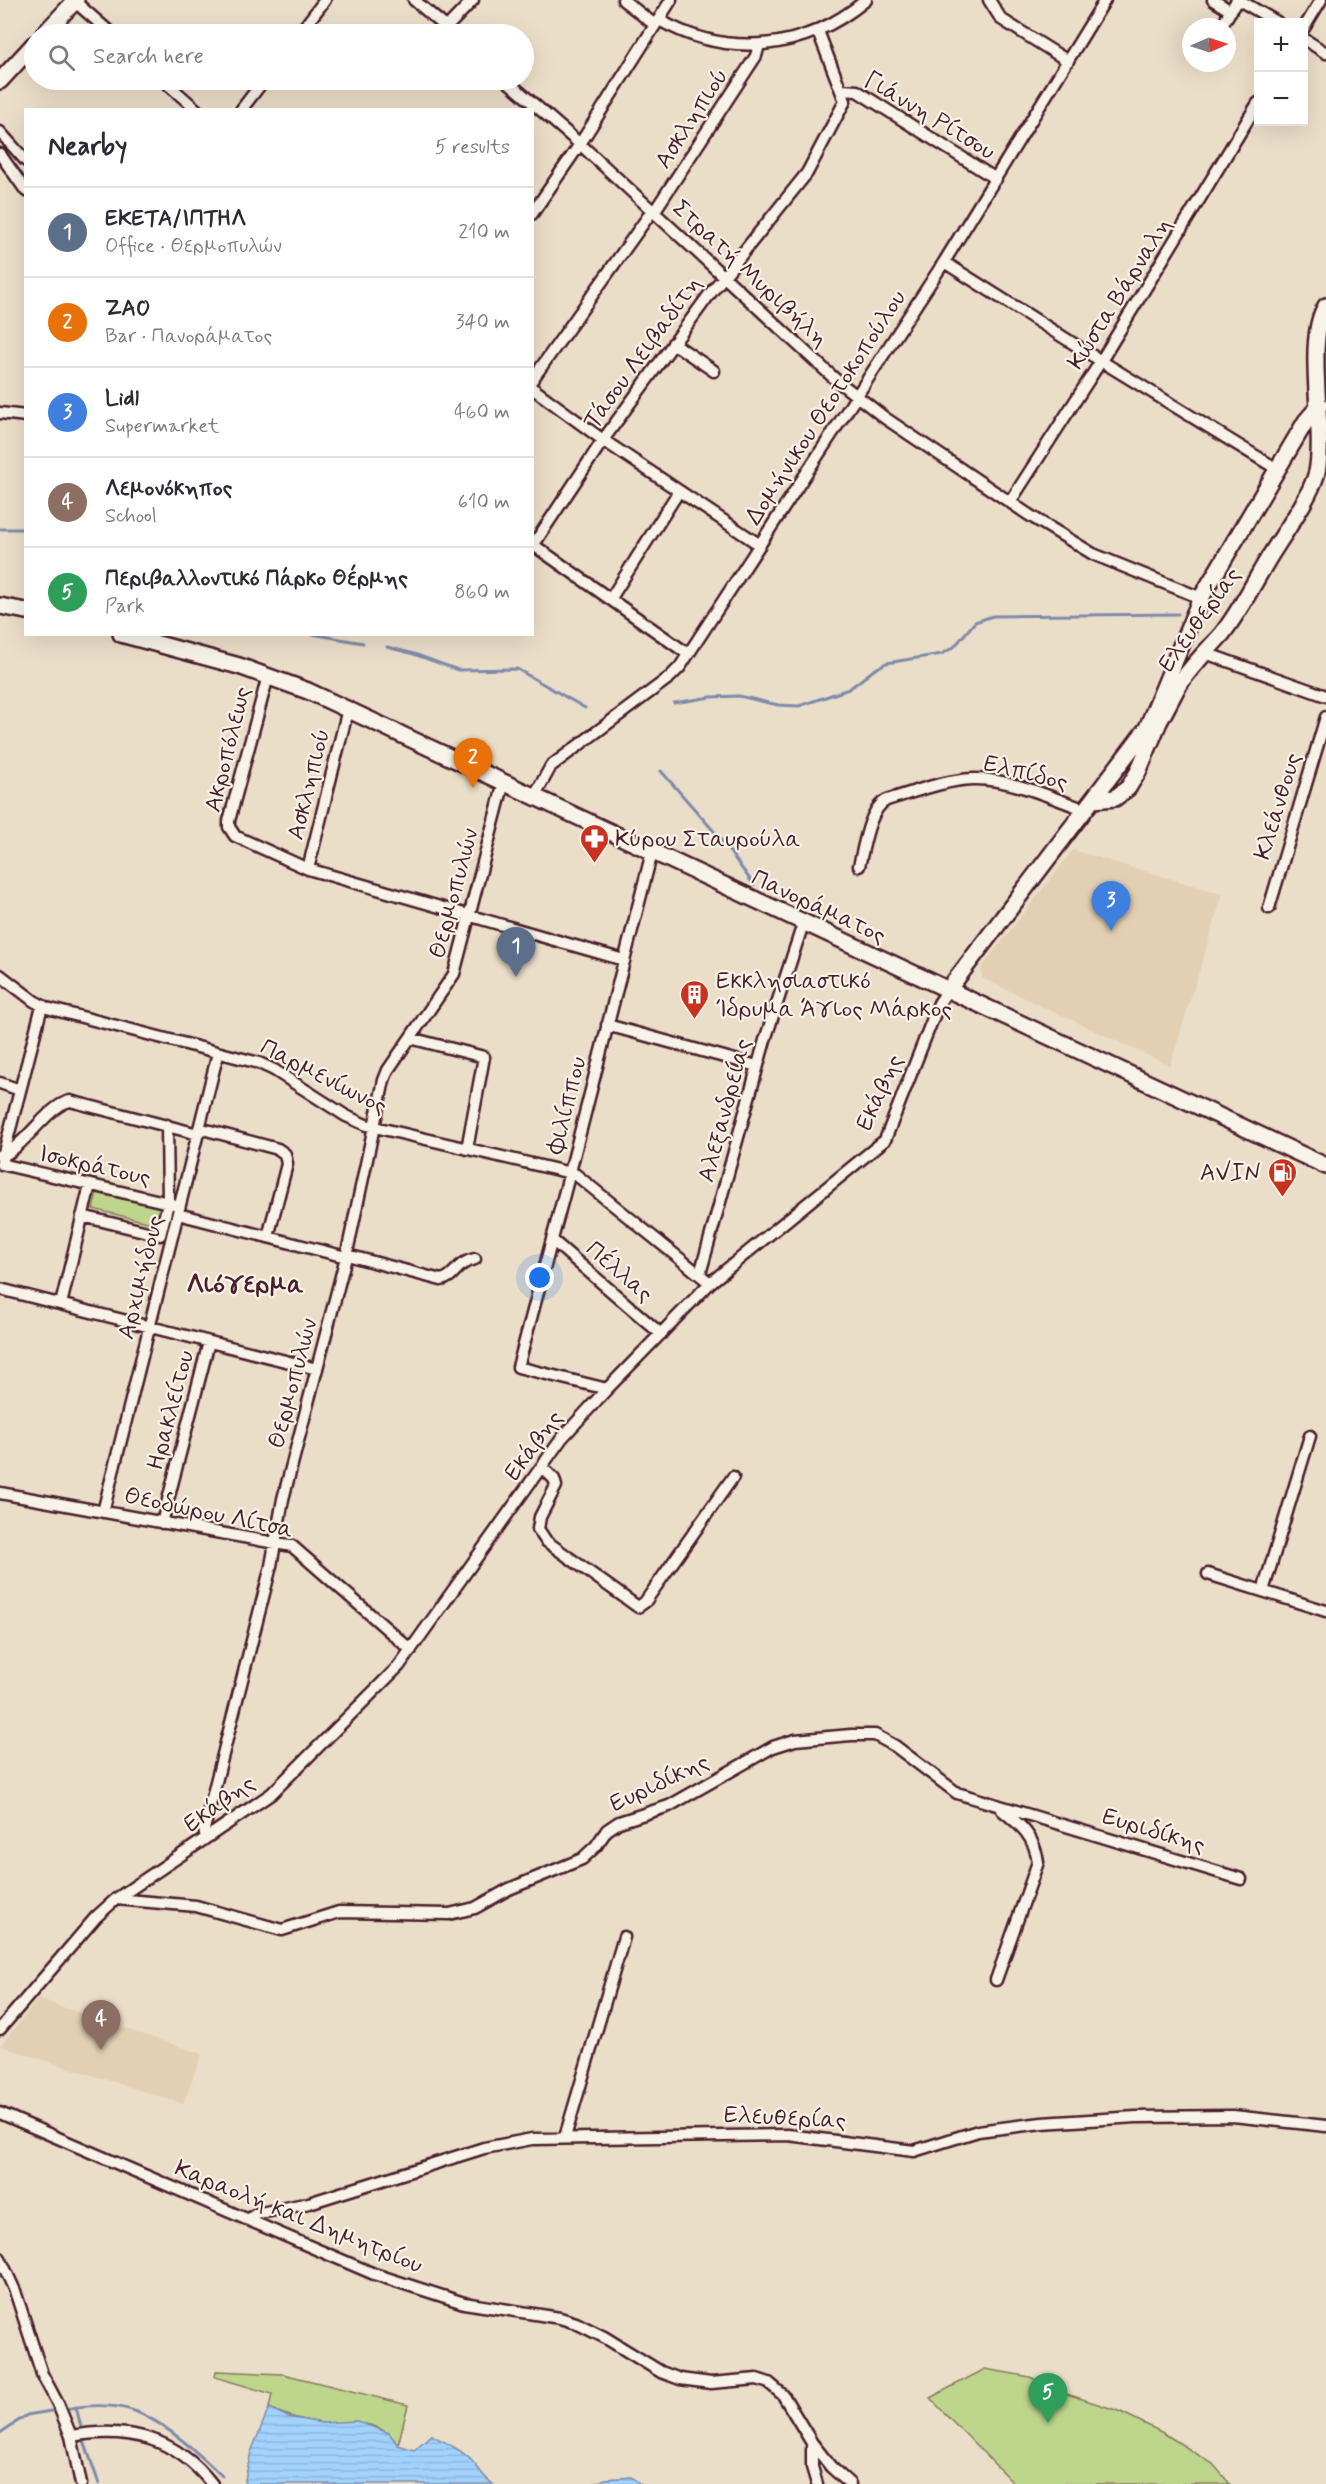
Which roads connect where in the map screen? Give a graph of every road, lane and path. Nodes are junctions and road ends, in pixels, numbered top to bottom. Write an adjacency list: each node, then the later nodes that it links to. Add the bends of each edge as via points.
1 (74, 0): 18 (main road); 19 (street)
2 (325, 0): 20 (street)
3 (414, 0): 21 (street)
4 (473, 0): 22 (street)
5 (623, 0): 17 (street)
6 (671, 0): 17 (street)
7 (866, 0): 23 (street)
8 (988, 0): 28 (street, via 1001,19)
9 (1106, 0): 28 (street, Δομήνικου Θεοτοκοπούλου)
10 (1213, 0): 13 (street)
11 (1238, 0): 13 (street); 15 (street)
12 (1321, 0): 16 (street)
13 (1231, 11): 14 (street)
14 (1227, 18)
15 (1270, 18)
16 (1308, 21)
17 (657, 22): 25 (street, via 711,40); 38 (street)
18 (53, 24)
19 (101, 24)
20 (307, 24)
21 (442, 24)
22 (455, 24)
23 (818, 31): 25 (street); 33 (street)
24 (1308, 42): 26 (street)
25 (759, 45): 44 (street, Ασκληπιού, via 756,56)
26 (1326, 53)
27 (24, 55): 29 (main road)
28 (1068, 61): 41 (street, Δομήνικου Θεοτοκοπούλου)
29 (0, 81)
30 (174, 90): 34 (street)
31 (256, 90): 35 (street)
32 (518, 90): 38 (street, Στρατή Μυριβήλη)
33 (841, 90): 41 (street, Γιάννη Ρίτσου, via 857,91); 46 (street, Τάσου Λειβαδίτη, via 844,104 807,173)
34 (195, 108)
35 (243, 108)
36 (1254, 110): 49 (street, Κώστα Βάρναλη)
37 (0, 132): 40 (street)
38 (580, 144): 43 (street); 44 (street, Στρατή Μυριβήλη)
39 (0, 154): 42 (street)
40 (24, 159)
41 (996, 179): 45 (street, Δομήνικου Θεοτοκοπούλου)
42 (24, 188)
43 (534, 211)
44 (653, 212): 46 (street, Στρατή Μυριβήλη); 51 (street, Ασκληπιού)
45 (945, 261): 49 (street); 53 (street, Δομήνικου Θεοτοκοπούλου)
46 (722, 277): 48 (street, Τάσου Λειβαδίτη); 53 (street, Στρατή Μυριβήλη)
47 (1326, 306): 54 (main road, Ελευθερίας, via 1317,333)
48 (673, 344): 50 (street); 57 (street, Τάσου Λειβαδίτη)
49 (1101, 361): 58 (street); 60 (street, Κώστα Βάρναλη)
50 (714, 371)
51 (534, 377)
52 (534, 389): 57 (street)
53 (856, 397): 60 (street, Στρατή Μυριβήλη); 62 (street, Δομήνικου Θεοτοκοπούλου)
54 (1320, 405): 58 (main road, Ελευθερίας); 69 (main road, Ελευθερίας, via 1315,478 1238,611)
55 (0, 413): 56 (street)
56 (24, 416)
57 (603, 440): 59 (street); 61 (street, Τάσου Λειβαδίτη)
58 (1277, 469): 65 (main road, Ελευθερίας)
59 (679, 491): 62 (street); 64 (street)
60 (1010, 502): 65 (street, Στρατή Μυριβήλη, via 1093,554)
61 (534, 543)
62 (760, 544): 70 (street, Δομήνικου Θεοτοκοπούλου)
63 (534, 545): 64 (street)
64 (610, 598): 70 (street)
65 (1202, 598): 77 (main road, Ελευθερίας, via 1147,728)
66 (0, 606): 67 (main road)
67 (24, 611)
68 (129, 636): 71 (main road, Πανοράματος)
69 (1205, 653): 72 (street); 77 (main road, Ελευθερίας, via 1178,686 1128,788 1115,798)
70 (688, 654): 76 (street, Δομήνικου Θεοτοκοπούλου, via 670,677 551,766)
71 (268, 676): 73 (main road, Πανοράματος); 80 (street, Ακροπόλεως, via 229,821 231,832)
72 (1326, 696)
73 (348, 709): 75 (main road, Πανοράματος); 80 (street, Ασκληπιού)
74 (1326, 717): 81 (street, Κλεάνθους)
75 (504, 782): 76 (main road, Πανοράματος); 82 (street, Θερμοπυλών)
76 (534, 796): 78 (main road, Πανοράματος)
77 (1089, 805): 79 (street, Ελπίδος, via 999,782 953,782 879,805); 86 (main road, Ελευθερίας)
78 (651, 852): 83 (main road, Πανοράματος); 84 (street, Φιλίππου)
79 (859, 866)
80 (308, 868): 82 (street)
81 (1269, 908)
82 (470, 915): 84 (street); 89 (street, Θερμοπυλών, via 454,974)
83 (803, 924): 86 (main road, Πανοράματος); 91 (street, Αλεξανδρείας)
84 (624, 960): 88 (street, Φιλίππου)
85 (0, 975): 87 (street, Παρμενίωνος)
86 (948, 990): 99 (main road, Πανοράματος); 110 (street, Εκάβης, via 939,1003 885,1140)
87 (42, 1006): 90 (street, Παρμενίωνος); 93 (street)
88 (607, 1025): 91 (street); 100 (street, Φιλίππου)
89 (410, 1038): 95 (street, Θερμοπυλών, via 385,1076); 97 (street, via 484,1057)
90 (219, 1053): 95 (street, Παρμενίωνος, via 263,1065 346,1116); 96 (street, Αρχιμήδους)
91 (757, 1066): 109 (street, Αλεξανδρείας)
92 (0, 1083): 93 (street)
93 (20, 1089): 98 (street)
94 (167, 1125): 96 (street); 98 (street, via 70,1101 59,1105); 102 (street)
95 (373, 1127): 97 (street, Παρμενίωνος); 107 (street, Θερμοπυλών)
96 (199, 1131): 103 (street, Αρχιμήδους); 105 (street, via 278,1149 285,1154 287,1164)
97 (467, 1149): 100 (street, Παρμενίωνος)
98 (1, 1161): 101 (street, Ισοκράτους)
99 (1326, 1166)
100 (570, 1172): 106 (street, Φιλίππου); 109 (street, Παρμενίωνος)
101 (90, 1185): 102 (street, Ισοκράτους); 104 (street)
102 (168, 1203): 103 (street, Ισοκράτους); 104 (street, via 160,1235)
103 (179, 1210): 105 (street, Ισοκράτους); 113 (street, Αρχιμήδους)
104 (82, 1216): 112 (street)
105 (268, 1237): 107 (street, Ισοκράτους)
106 (552, 1240): 114 (street, Πέλλας); 117 (street, Φιλίππου, via 518,1367)
107 (347, 1256): 108 (street, Ισοκράτους, via 441,1280 450,1277 462,1262); 116 (street, Θερμοπυλών)
108 (475, 1259)
109 (700, 1274): 110 (street, Παρμενίωνος)
110 (710, 1283): 114 (street, Εκάβης)
111 (0, 1289): 112 (street)
112 (60, 1304): 113 (street)
113 (149, 1327): 115 (street); 122 (street, Αρχιμήδους)
114 (661, 1334): 117 (street, Εκάβης)
115 (209, 1342): 116 (street); 123 (street, Ηρακλείτου)
116 (317, 1369): 124 (street, Θερμοπυλών)
117 (607, 1389): 119 (street, Εκάβης, via 562,1438)
118 (1310, 1436): 126 (street)
119 (542, 1467): 120 (street, via 556,1486 538,1529 546,1540 638,1607); 128 (street, Εκάβης)
120 (733, 1477)
121 (0, 1493): 122 (street, Θεοδώρου Λίτσα)
122 (103, 1512): 123 (street, Θεοδώρου Λίτσα)
123 (162, 1523): 124 (street, Θεοδώρου Λίτσα)
124 (274, 1542): 128 (street, Θεοδώρου Λίτσα, via 295,1548); 130 (street, Θερμοπυλών, via 204,1829)
125 (1208, 1574): 126 (street)
126 (1263, 1591): 127 (street)
127 (1326, 1611)
128 (411, 1650): 130 (street, Εκάβης, via 271,1794)
129 (1000, 1808): 131 (street, Ευριδίκης); 132 (street, Ευριδίκης, via 957,1793 875,1735 795,1740 749,1759 669,1806 619,1822 582,1859 475,1908 449,1914 339,1912 282,1930 196,1906); 134 (street, via 1025,1828 1037,1850 1038,1862)
130 (206, 1838): 132 (street, Εκάβης)
131 (1241, 1879)
132 (116, 1899): 135 (street)
133 (624, 1937): 138 (street)
134 (996, 1980)
135 (0, 2029)
136 (0, 2113): 139 (street, Καραολή και Δημητρίου)
137 (1326, 2126): 138 (street, Ελευθερίας, via 1233,2116 1136,2117 978,2132 914,2151 788,2135)
138 (565, 2137): 139 (street, Ελευθερίας, via 504,2143)
139 (249, 2219): 142 (street, Καραολή και Δημητρίου, via 411,2287 464,2303 560,2318 680,2379 711,2383 757,2379 769,2383 783,2395)
140 (0, 2258): 141 (street, via 42,2374)
141 (70, 2436): 143 (street); 144 (street, via 111,2433 156,2439 183,2455)
142 (812, 2443): 145 (street); 146 (street, Καραολή και Δημητρίου)
143 (81, 2484)
144 (212, 2484)
145 (817, 2484)
146 (850, 2484)

